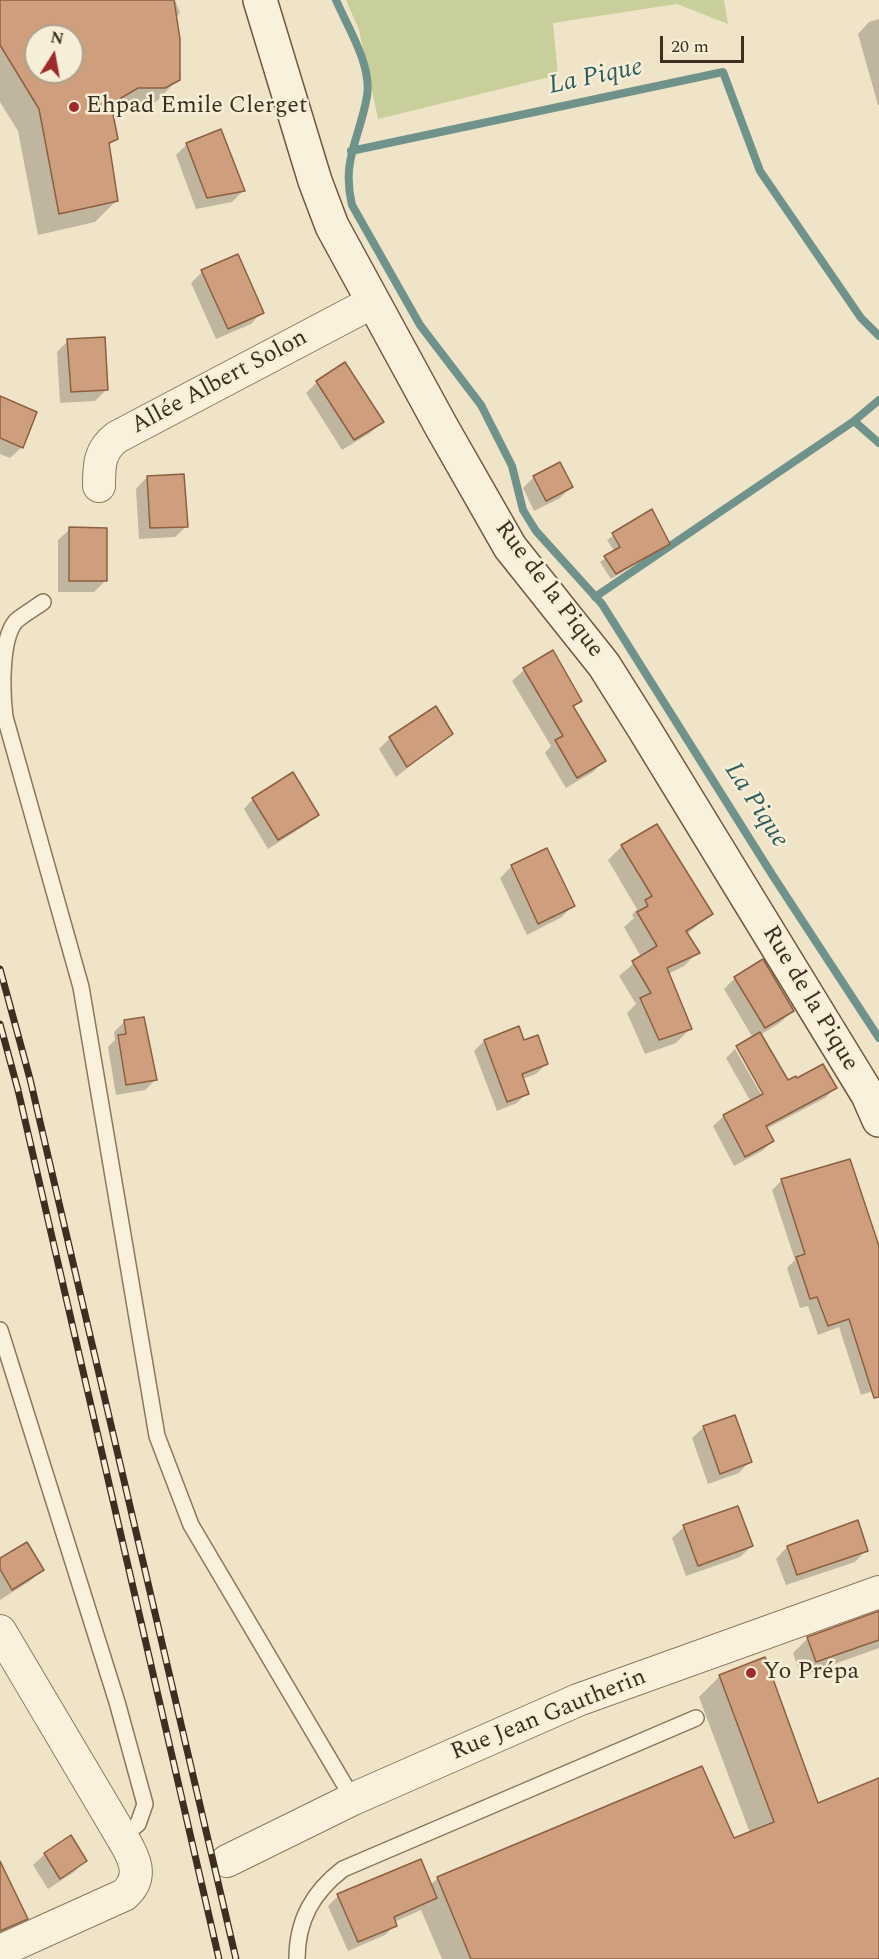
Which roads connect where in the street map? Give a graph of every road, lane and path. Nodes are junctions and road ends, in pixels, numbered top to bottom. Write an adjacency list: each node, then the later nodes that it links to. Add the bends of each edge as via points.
1 (260, 0): 2 (street, Rue de la Pique, via 322,200)
2 (373, 302): 3 (street, Allée Albert Solon, via 109,442 101,456); 5 (street, Rue de la Pique, via 510,547 615,683 868,1095)
3 (99, 486)
4 (43, 602): 10 (lane, via 15,622 9,636 2,673 4,708 81,987 157,1437 191,1525)
5 (879, 1120)
6 (0, 1330): 11 (lane, via 117,1702 145,1804 138,1824)
7 (879, 1592): 10 (street, Rue Jean Gautherin, via 578,1700)
8 (0, 1631): 11 (street)
9 (696, 1718): 14 (lane, via 343,1869 311,1900 301,1926)
10 (353, 1799): 12 (street, Rue Jean Gautherin)
11 (122, 1837): 13 (street, via 134,1860 136,1879 124,1895)
12 (227, 1861)
13 (0, 1951)
14 (297, 1959)

